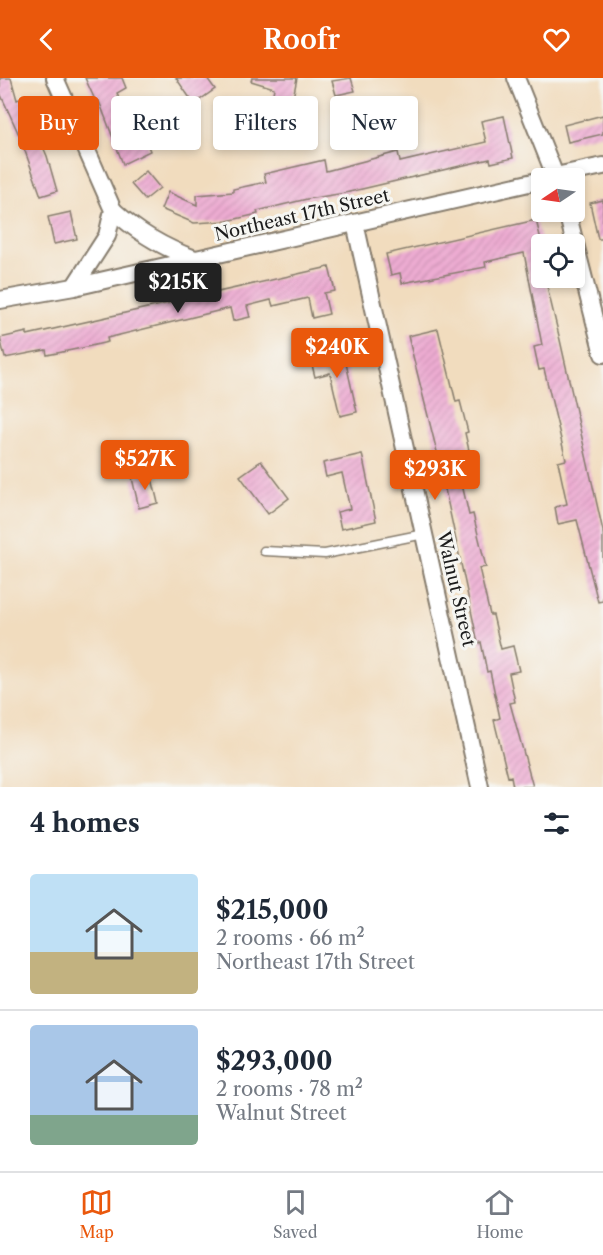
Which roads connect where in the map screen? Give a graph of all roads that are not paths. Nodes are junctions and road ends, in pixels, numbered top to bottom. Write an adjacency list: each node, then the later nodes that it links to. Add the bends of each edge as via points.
1 (56, 78): 7 (street)
2 (516, 78): 4 (street)
3 (603, 166): 5 (street, Northeast 17th Street)
4 (547, 168)
5 (585, 170)
6 (531, 182): 9 (street, Northeast 17th Street)
7 (113, 210): 10 (street, via 166,248); 11 (street, via 107,236)
8 (570, 222): 13 (street)
9 (355, 224): 10 (street, Northeast 17th Street); 14 (street, Walnut Street)
10 (195, 259): 11 (street, Northeast 17th Street)
11 (74, 287): 12 (street, Northeast 17th Street)
12 (0, 300)
13 (603, 354)
14 (424, 534): 15 (lane, via 325,554); 16 (street, Walnut Street)
15 (264, 550)
16 (480, 787)

